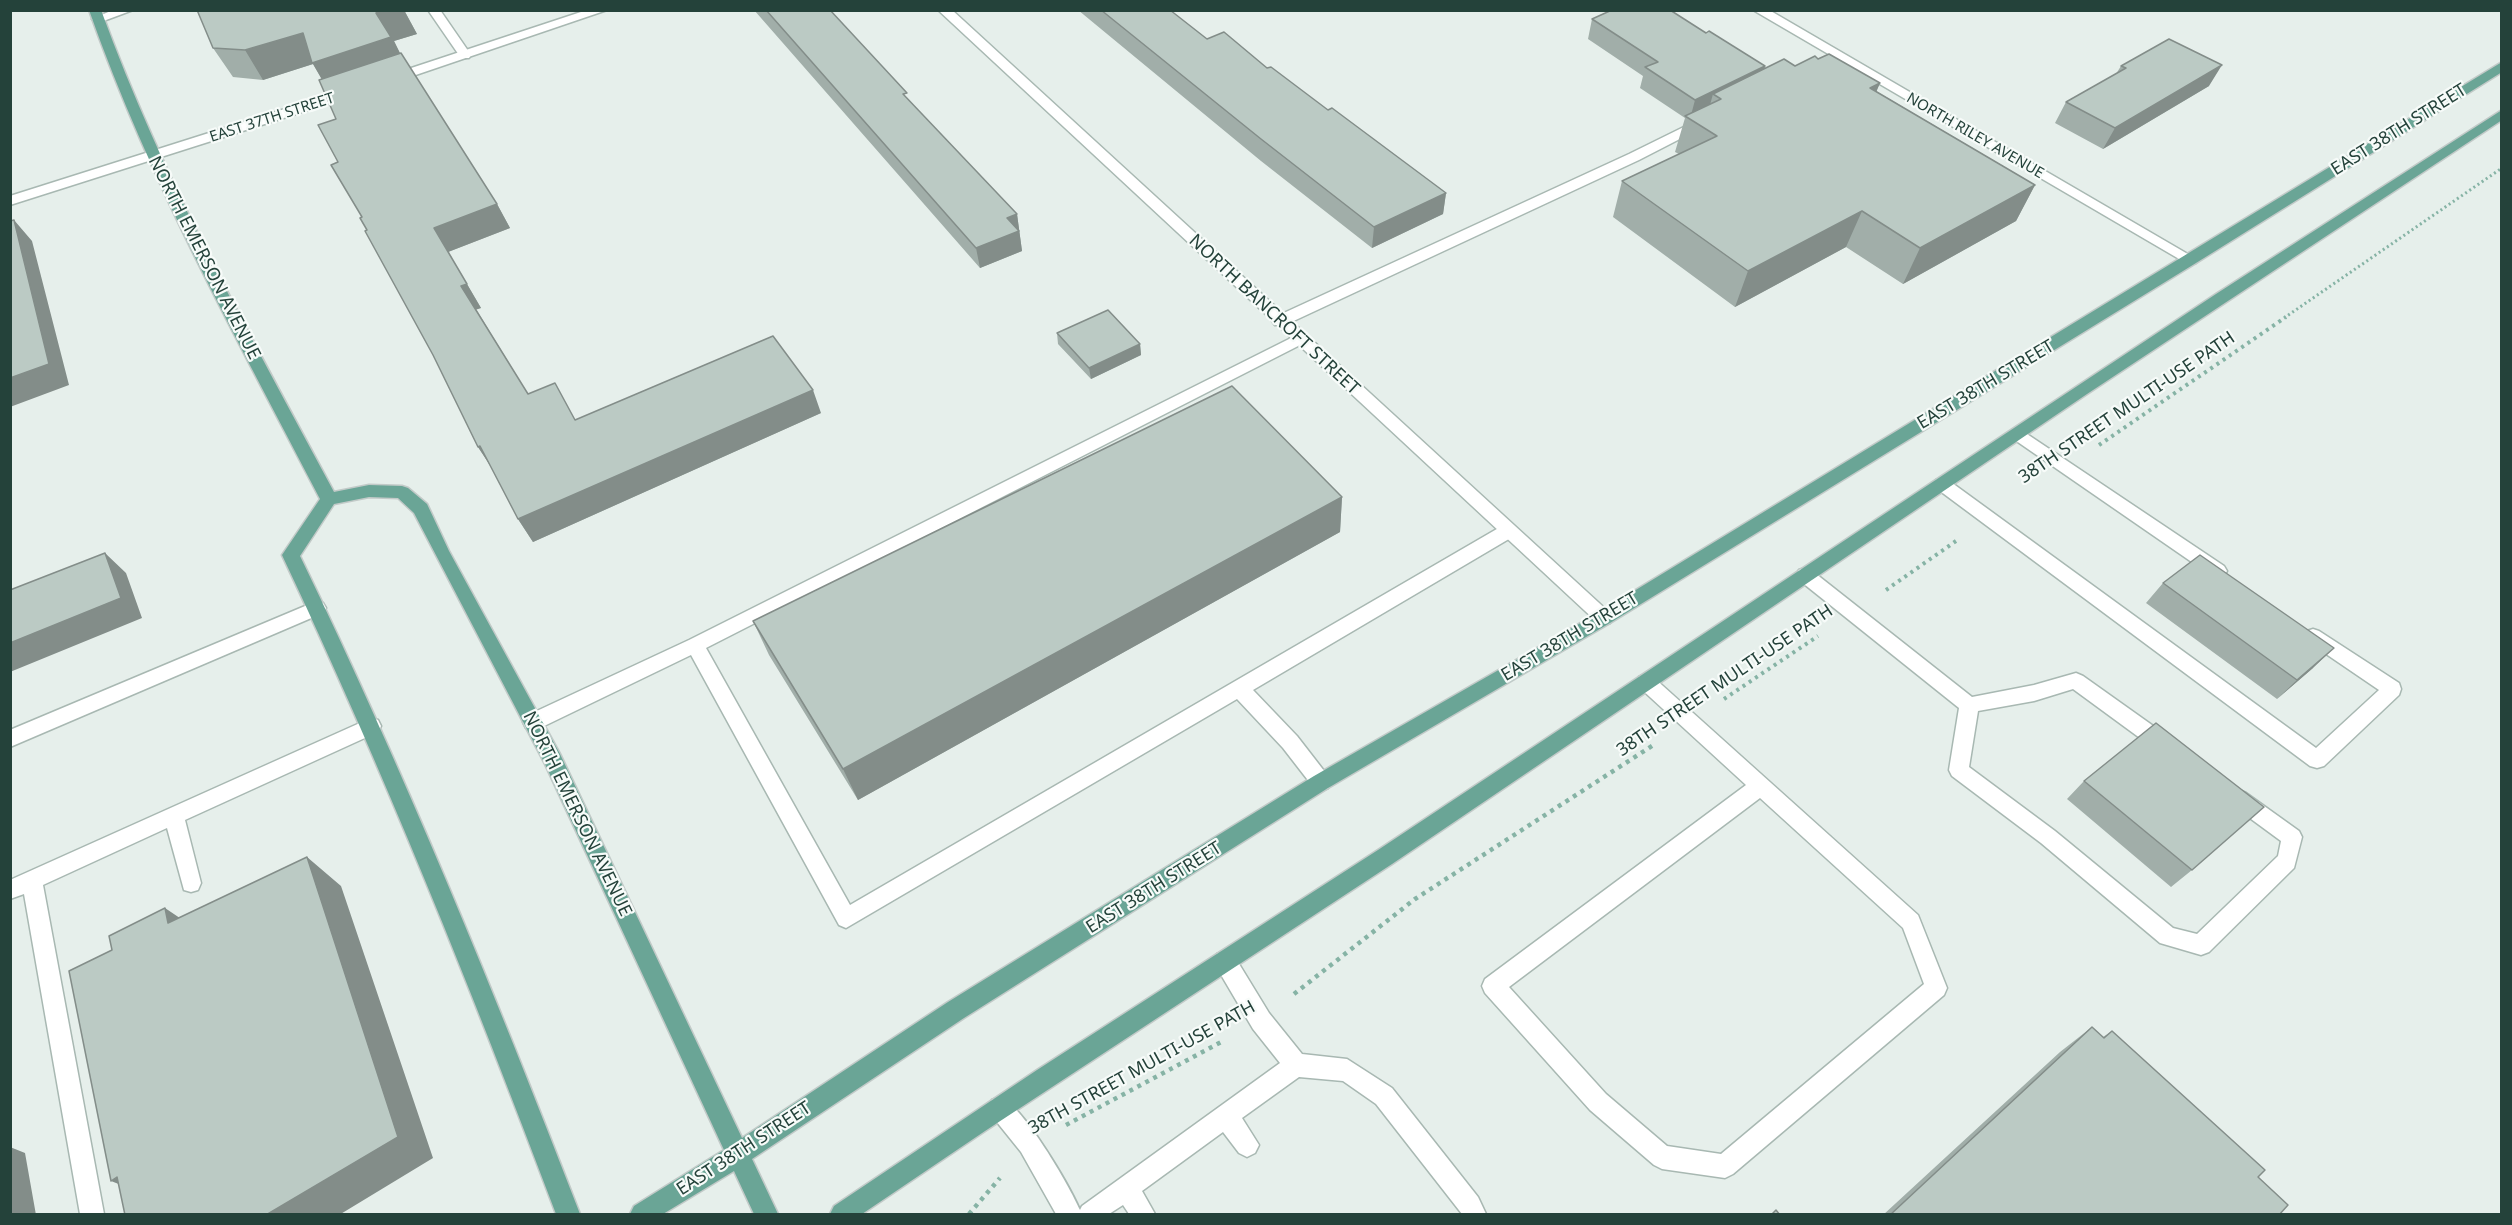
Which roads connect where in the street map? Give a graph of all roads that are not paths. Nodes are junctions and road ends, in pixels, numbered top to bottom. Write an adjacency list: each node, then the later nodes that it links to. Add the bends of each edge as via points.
1 (127, 10): 6 (street)
2 (434, 10): 7 (street)
3 (601, 10): 7 (street, EAST 37TH STREET)
4 (944, 10): 14 (street, NORTH BANCROFT STREET)
5 (1759, 10): 13 (street, NORTH RILEY AVENUE, via 1830,58)
6 (96, 15): 11 (main road, NORTH EMERSON AVENUE, via 128,104)
7 (465, 55): 11 (street, EAST 37TH STREET)
8 (2502, 66): 13 (main road, EAST 38TH STREET)
9 (1718, 114): 14 (street)
10 (2502, 114): 16 (main road)
11 (153, 158): 12 (street, EAST 37TH STREET); 18 (main road, NORTH EMERSON AVENUE)
12 (10, 201)
13 (2191, 260): 23 (main road, EAST 38TH STREET)
14 (1280, 321): 15 (street, NORTH BANCROFT STREET)
15 (1299, 339): 19 (street, NORTH BANCROFT STREET); 25 (street)
16 (2018, 434): 17 (main road); 21 (street)
17 (1942, 484): 20 (main road); 24 (street, via 2317,760 2392,689)
18 (329, 499): 22 (main road, via 291,555); 29 (main road, NORTH EMERSON AVENUE, via 369,491 402,492 422,509)
19 (1508, 531): 23 (street, NORTH BANCROFT STREET); 27 (street)
20 (1805, 575): 26 (main road); 28 (street)
21 (2233, 582)
22 (317, 608): 30 (main road); 31 (street)
23 (1604, 618): 33 (main road, EAST 38TH STREET)
24 (2303, 629)
25 (695, 645): 27 (street, via 846,918); 29 (street)
26 (1646, 682): 34 (street); 40 (main road)
27 (1239, 688): 33 (street)
28 (1969, 705): 32 (street, via 2076,681); 35 (street, via 1959,770 2048,837 2167,936 2201,945 2287,861 2292,837)
29 (533, 722): 45 (main road, NORTH EMERSON AVENUE)
30 (372, 726): 36 (street); 48 (main road)
31 (10, 739)
32 (2179, 755)
33 (1321, 782): 45 (main road, EAST 38TH STREET, via 956,1010)
34 (1760, 786): 34 (street, via 1911,922 1936,988 1725,1166 1662,1157 1598,1102 1494,986)
35 (2226, 789)
36 (174, 815): 37 (street); 38 (street)
37 (32, 880): 39 (street); 47 (street)
38 (191, 883)
39 (10, 890)
40 (1225, 961): 41 (street, via 1261,1021); 42 (main road)
41 (1296, 1065): 43 (street); 55 (street, via 1347,1070 1384,1096)
42 (1000, 1108): 51 (main road); 52 (street, via 1029,1144)
43 (1226, 1116): 44 (street); 46 (street)
44 (1247, 1145)
45 (739, 1154): 49 (main road, EAST 38TH STREET); 50 (main road, NORTH EMERSON AVENUE)
46 (1126, 1188): 53 (street); 54 (street)
47 (92, 1215)
48 (568, 1215)
49 (642, 1215)
50 (766, 1215)
51 (842, 1215)
52 (1069, 1215)
53 (1090, 1215)
54 (1143, 1215)
55 (1474, 1215)

